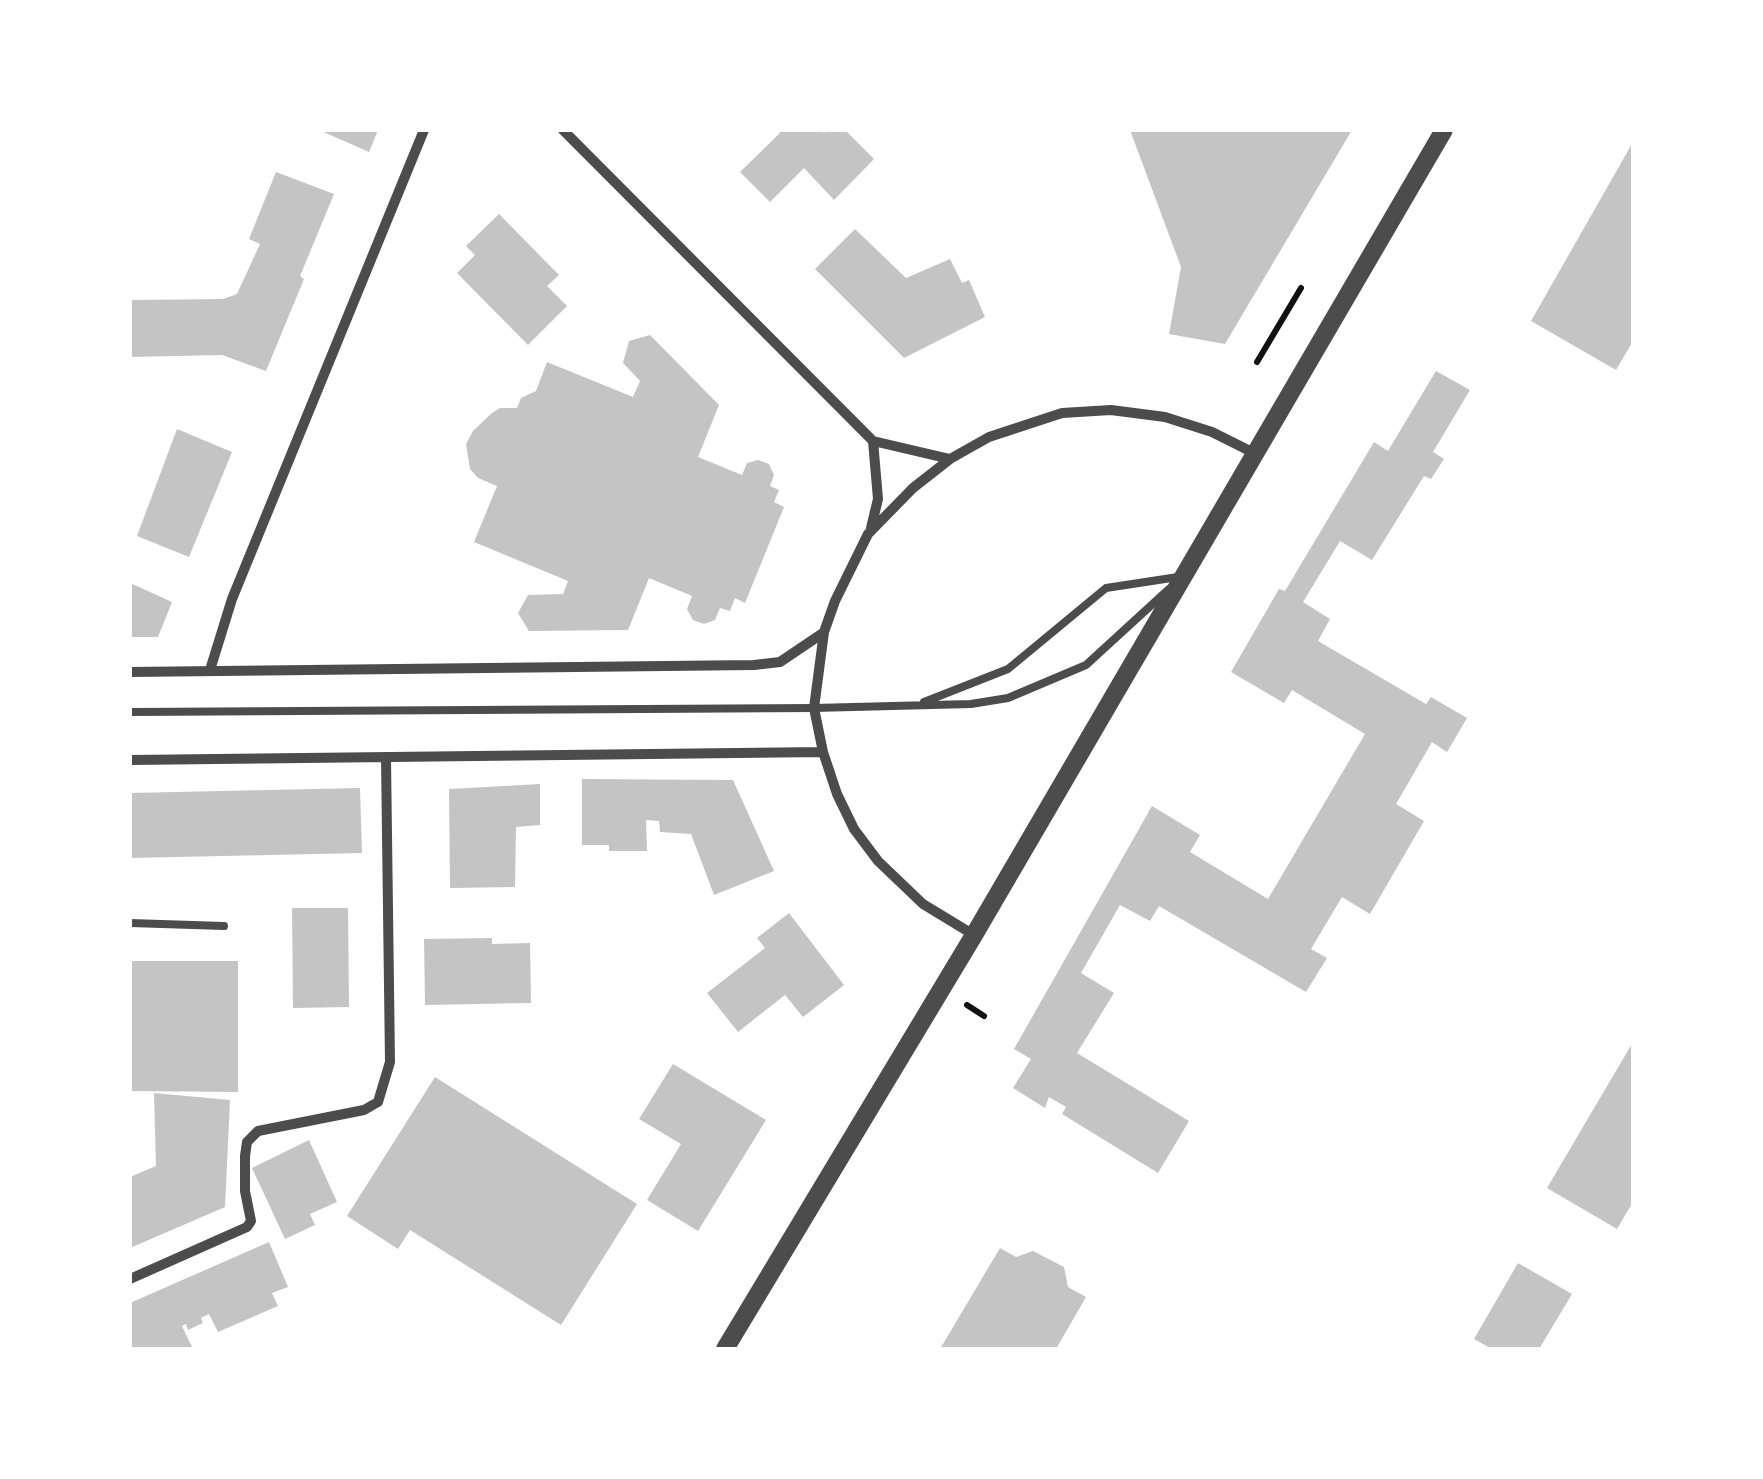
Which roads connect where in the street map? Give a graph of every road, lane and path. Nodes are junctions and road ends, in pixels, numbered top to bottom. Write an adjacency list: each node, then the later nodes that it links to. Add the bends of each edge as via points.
1 (424, 130): 12 (street, via 232,599)
2 (563, 130): 6 (street)
3 (1444, 130): 7 (street)
4 (1301, 288): 5 (path)
5 (1257, 362)
6 (873, 441): 8 (street); 9 (street, via 878,500)
7 (1256, 454): 8 (street, via 1165,417 1111,410 1062,413 1023,425); 10 (street)
8 (950, 460): 9 (street)
9 (868, 534): 11 (street)
10 (1183, 576): 14 (lane, via 1106,588 1008,669); 14 (lane, via 1086,665 1008,698); 22 (street)
11 (824, 632): 12 (street, via 780,662 754,665); 15 (street)
12 (210, 670): 13 (street)
13 (130, 672)
14 (919, 704): 15 (lane)
15 (814, 708): 16 (lane); 17 (street)
16 (130, 712)
17 (823, 752): 18 (street); 22 (street, via 854,829 878,861 923,904)
18 (386, 758): 19 (street); 25 (street, via 390,1062 378,1102 258,1131 246,1156 247,1227)
19 (130, 760)
20 (130, 923): 21 (lane)
21 (224, 926)
22 (974, 934): 26 (street)
23 (967, 1005): 24 (path)
24 (984, 1016)
25 (130, 1279)
26 (724, 1349)

